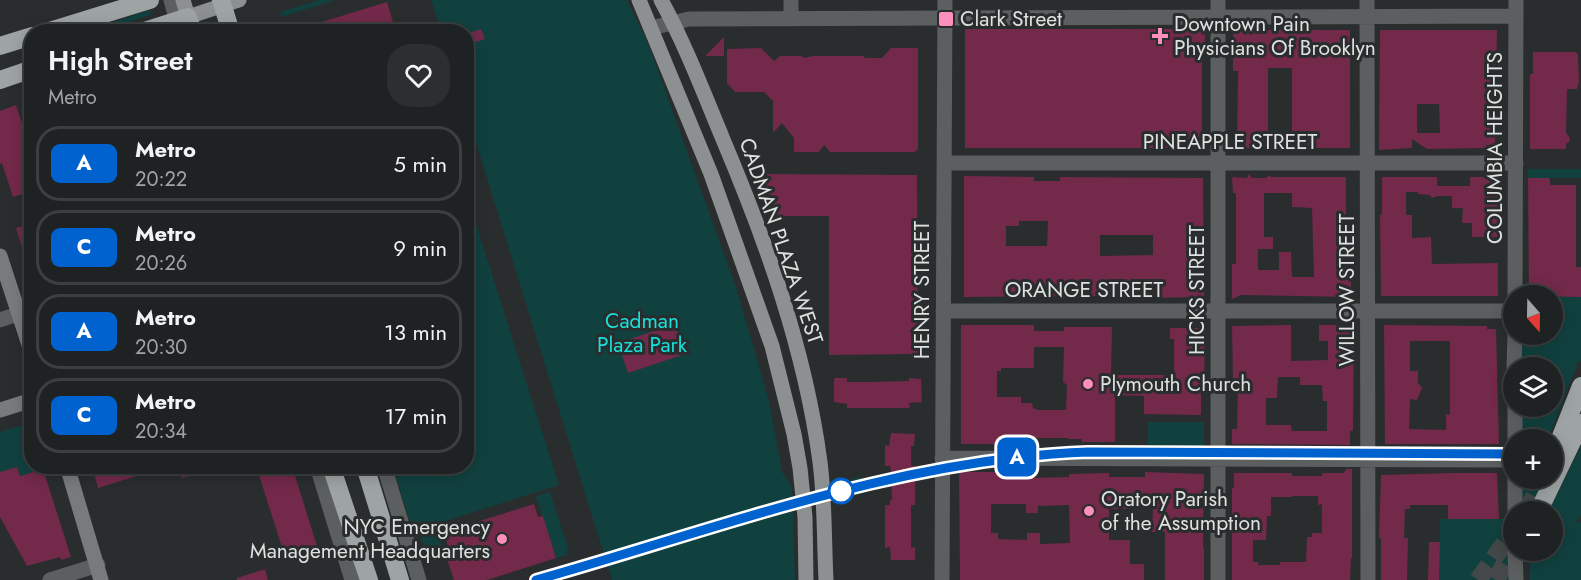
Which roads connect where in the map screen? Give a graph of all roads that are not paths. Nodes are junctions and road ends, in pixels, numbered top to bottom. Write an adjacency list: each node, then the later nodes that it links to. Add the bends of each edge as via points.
1 (150, 0): 16 (highway)
2 (171, 0): 15 (street)
3 (639, 0): 19 (main road, CADMAN PLAZA WEST)
4 (660, 0): 18 (main road, CADMAN PLAZA WEST)
5 (791, 0): 14 (street)
6 (945, 0): 13 (street, HENRY STREET)
7 (1218, 0): 12 (street, HICKS STREET)
8 (1367, 0): 11 (street, WILLOW STREET)
9 (228, 2): 15 (main road); 17 (highway)
10 (1516, 8): 11 (street); 27 (street, COLUMBIA HEIGHTS)
11 (1367, 16): 12 (street); 26 (street, WILLOW STREET)
12 (1218, 17): 13 (street); 25 (street, HICKS STREET)
13 (945, 18): 14 (street); 24 (street, HENRY STREET)
14 (791, 19): 18 (street, via 689,19)
15 (184, 20)
16 (72, 24)
17 (230, 24)
18 (672, 24): 19 (street); 61 (main road, CADMAN PLAZA WEST, via 735,166 793,330 820,464)
19 (651, 28): 60 (main road, CADMAN PLAZA WEST, via 711,174 775,354 800,468)
20 (24, 38): 21 (highway)
21 (0, 46)
22 (24, 72): 23 (highway)
23 (0, 80)
24 (944, 163): 25 (street, PINEAPPLE STREET); 30 (street, HENRY STREET)
25 (1218, 163): 26 (street, PINEAPPLE STREET); 31 (street, HICKS STREET)
26 (1368, 163): 27 (street, PINEAPPLE STREET); 32 (street, WILLOW STREET)
27 (1516, 163): 29 (street, COLUMBIA HEIGHTS)
28 (0, 256): 34 (main road)
29 (1515, 285)
30 (943, 311): 31 (street, ORANGE STREET); 42 (street, HENRY STREET)
31 (1218, 311): 32 (street, ORANGE STREET); 43 (street, HICKS STREET)
32 (1368, 311): 33 (street, ORANGE STREET); 44 (street, WILLOW STREET)
33 (1503, 311)
34 (18, 314): 35 (street); 36 (main road)
35 (0, 320)
36 (24, 331)
37 (1581, 386): 41 (highway, bridge)
38 (24, 403): 39 (main road)
39 (0, 411)
40 (1581, 423): 51 (highway)
41 (1563, 431)
42 (942, 458): 43 (street); 62 (street, HENRY STREET)
43 (1218, 459): 44 (street); 63 (street, HICKS STREET)
44 (1368, 459): 45 (street); 64 (street, WILLOW STREET)
45 (1503, 460)
46 (70, 474): 53 (main road)
47 (319, 474): 56 (street)
48 (334, 474): 57 (highway)
49 (367, 474): 58 (highway)
50 (386, 474): 59 (street)
51 (1544, 501)
52 (1515, 561): 65 (street)
53 (98, 565): 54 (street); 55 (main road)
54 (50, 580)
55 (101, 580)
56 (352, 580)
57 (369, 580)
58 (400, 580)
59 (419, 580)
60 (806, 580)
61 (826, 580)
62 (942, 580)
63 (1218, 580)
64 (1368, 580)
65 (1516, 580)

